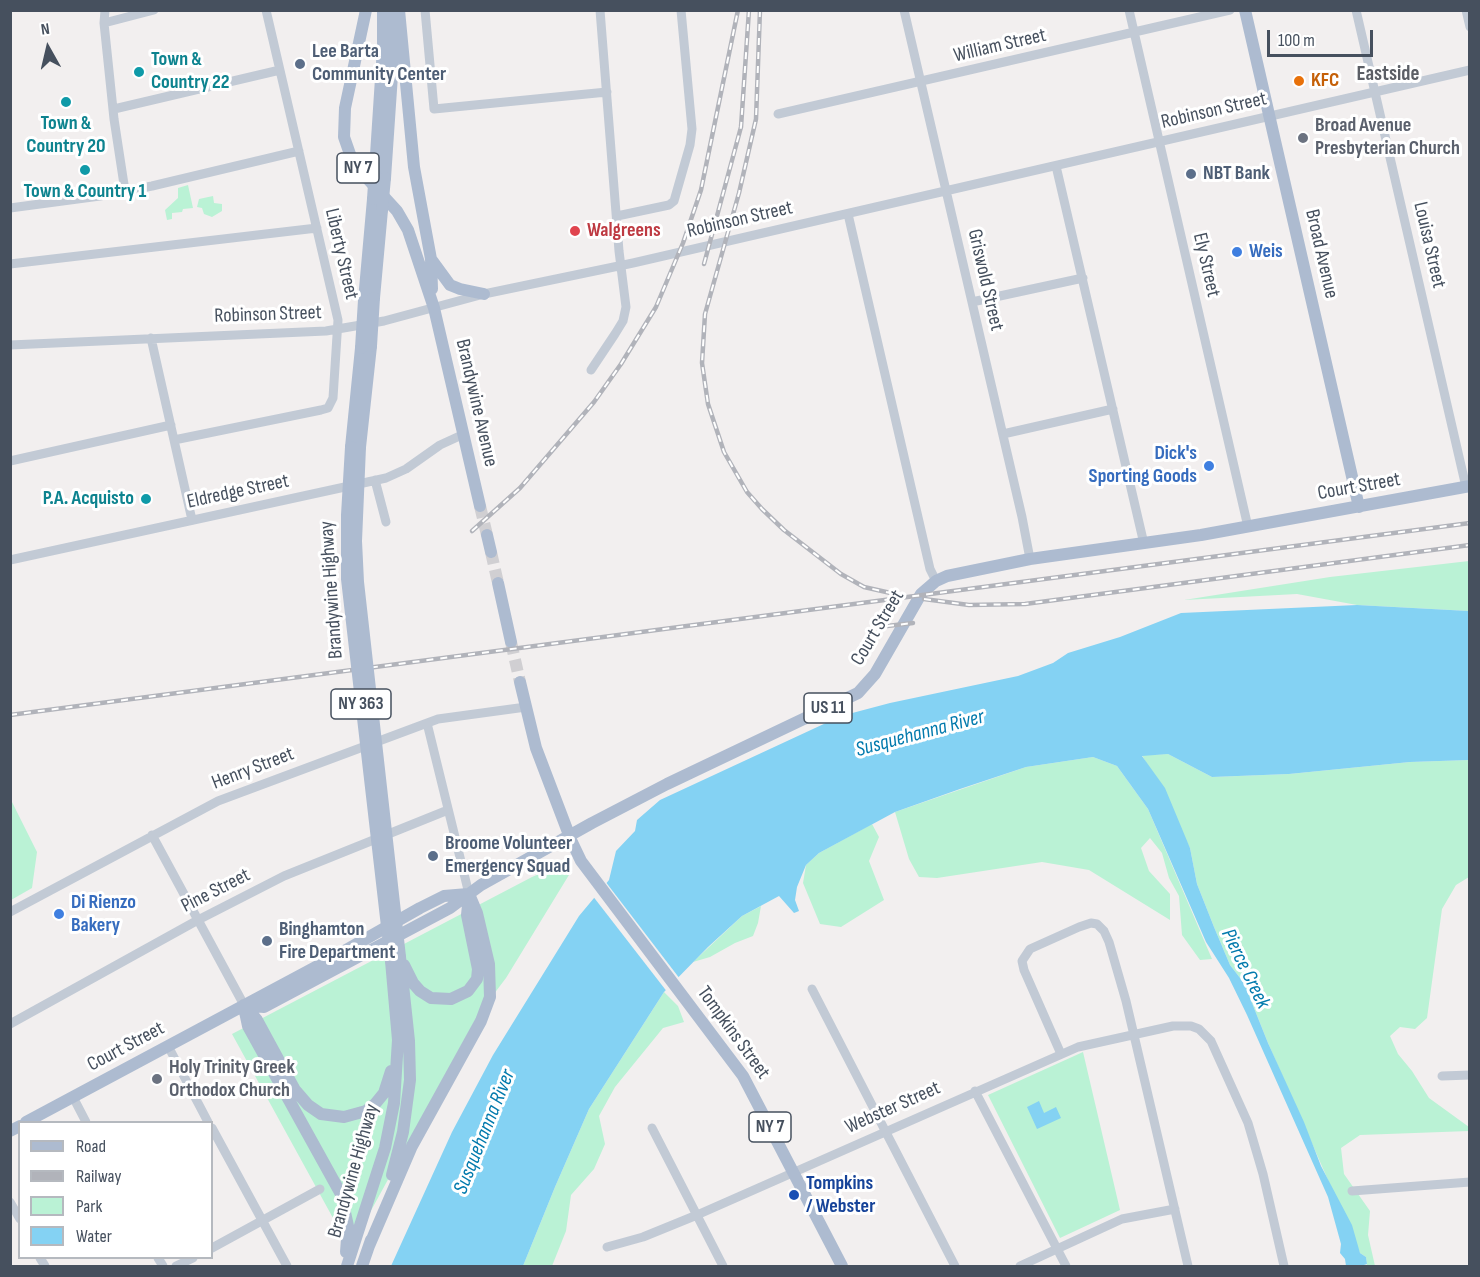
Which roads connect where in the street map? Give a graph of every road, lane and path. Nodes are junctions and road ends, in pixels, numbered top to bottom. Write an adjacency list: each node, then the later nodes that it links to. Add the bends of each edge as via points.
1 (105, 10): 17 (street)
2 (154, 10): 17 (street)
3 (266, 10): 20 (street, Liberty Street)
4 (366, 10): 45 (main road, NY 7, via 345,108 345,137 356,165 404,220)
5 (383, 10): 31 (main road, Brandywine Highway / NY 363)
6 (392, 10): 31 (main road, Brandywine Highway / NY 363, via 392,75)
7 (399, 10): 38 (main road, NY 7, via 414,167)
8 (425, 10): 23 (street, via 434,109)
9 (600, 10): 23 (street)
10 (681, 10): 36 (street, via 692,129 674,201)
11 (904, 10): 22 (street, Griswold Street)
12 (1129, 10): 19 (street, Ely Street)
13 (1230, 10): 19 (street, William Street)
14 (1245, 10): 27 (main road, Broad Avenue)
15 (1356, 10): 24 (street, Louisa Street)
16 (1466, 10): 18 (street)
17 (104, 23): 25 (street)
18 (1470, 27)
19 (1134, 33): 22 (street, William Street); 28 (street, Ely Street)
20 (280, 70): 25 (street); 29 (street, Liberty Street)
21 (1470, 70): 24 (street, Robinson Street)
22 (921, 82): 26 (street, William Street); 33 (street, Griswold Street)
23 (607, 92): 36 (street)
24 (1375, 92): 27 (street, Robinson Street); 57 (street, Louisa Street)
25 (114, 109): 32 (street)
26 (778, 114)
27 (1269, 116): 28 (street, Robinson Street); 59 (main road, Broad Avenue)
28 (1160, 142): 30 (street, Robinson Street); 62 (street, Ely Street)
29 (299, 151): 32 (street); 37 (street, Liberty Street)
30 (1056, 166): 33 (street, Robinson Street); 41 (street)
31 (380, 174): 43 (main road, Brandywine Highway / NY 363, bridge, via 381,210); 43 (main road, Brandywine Highway / NY 363, bridge, via 373,199)
32 (125, 191): 34 (street)
33 (946, 191): 35 (street, Robinson Street); 44 (street, Griswold Street)
34 (10, 208)
35 (848, 214): 40 (street, Robinson Street); 68 (street)
36 (617, 216): 40 (street)
37 (317, 228): 39 (street); 46 (street, Liberty Street)
38 (430, 259): 42 (main road, via 450,285); 45 (main road, NY 7)
39 (10, 264)
40 (621, 265): 42 (street, Robinson Street); 49 (street, via 625,313)
41 (1083, 278): 44 (street); 50 (street)
42 (484, 294): 45 (street, Robinson Street)
43 (369, 299): 80 (main road, Brandywine Highway / NY 363, bridge, via 346,515 347,579)
44 (972, 302): 53 (street, Griswold Street)
45 (434, 308): 46 (street, Robinson Street); 52 (main road, Brandywine Avenue / NY 7)
46 (339, 330): 47 (street, Robinson Street); 54 (street, Liberty Street, via 333,398 328,408)
47 (151, 338): 48 (street, Robinson Street); 51 (street)
48 (10, 345)
49 (591, 370)
50 (1113, 409): 53 (street); 64 (street)
51 (171, 425): 54 (street); 55 (street)
52 (464, 434): 56 (street, Eldredge Street, via 440,444 397,474); 58 (main road, Brandywine Avenue / NY 7)
53 (1003, 434): 66 (street, Griswold Street)
54 (174, 440): 60 (street)
55 (10, 461)
56 (375, 480): 60 (street, Eldredge Street); 61 (street)
57 (1468, 487): 59 (main road, Court Street / US 11)
58 (480, 506)
59 (1359, 507): 62 (main road, Court Street / US 11)
60 (192, 520): 67 (street, Eldredge Street)
61 (386, 522)
62 (1248, 527): 64 (main road, Court Street / US 11)
63 (487, 535): 65 (main road)
64 (1144, 544): 66 (main road, Court Street / US 11)
65 (491, 552)
66 (1029, 559): 68 (main road, Court Street / US 11)
67 (10, 560)
68 (936, 581): 76 (main road, Court Street / US 11, via 914,603 875,674 858,693 667,784)
69 (498, 583): 70 (main road)
70 (511, 642)
71 (520, 682): 72 (main road, NY 7)
72 (526, 707): 73 (street, Henry Street); 76 (main road, NY 7, via 536,748)
73 (427, 723): 74 (street); 75 (street, Henry Street, via 218,801)
74 (448, 810): 77 (street); 79 (street, Pine Street, via 284,876)
75 (152, 836): 78 (street, Henry Street); 79 (street)
76 (569, 836): 77 (main road, Court Street / US 11); 98 (main road, Tompkins Street / NY 7, via 589,874 743,1076)
77 (469, 894): 80 (main road, via 467,915 478,969 477,979 468,991 451,999 431,998 420,991); 82 (main road, Court Street / US 11, via 450,908 264,1007); 107 (main road, via 489,964 490,997 482,1021 412,1146)
78 (10, 912)
79 (198, 920): 82 (street); 84 (street, Pine Street)
80 (395, 959): 83 (main road, Brandywine Highway / NY 363); 107 (main road, Brandywine Highway / NY 363, via 410,1041 409,1092 396,1160)
81 (812, 989): 97 (street)
82 (244, 1005): 83 (main road, via 257,1020 303,1100 321,1114 340,1117 369,1108 386,1090 393,1058); 86 (main road, Court Street / US 11); 112 (main road, via 248,1026 341,1194 348,1226)
83 (395, 1007): 112 (main road, Brandywine Highway / NY 363, via 398,1058 392,1115)
84 (10, 1024)
85 (1134, 1035): 87 (street, Webster Street); 87 (street, via 1109,942 1104,931 1091,923 1030,949 1022,961); 103 (street); 120 (street, Webster Street, via 1191,1026 1211,1041 1248,1123)
86 (168, 1046): 91 (main road, Court Street / US 11); 94 (street)
87 (1060, 1054): 90 (street, Webster Street)
88 (1470, 1075): 89 (street)
89 (1442, 1076)
90 (975, 1091): 97 (street, Webster Street); 110 (street)
91 (73, 1097): 92 (main road, Court Street / US 11); 93 (street)
92 (28, 1121)
93 (85, 1121)
94 (207, 1121)
95 (652, 1128): 104 (street)
96 (213, 1130): 106 (street)
97 (886, 1131): 98 (street, Webster Street); 116 (street)
98 (793, 1172): 104 (street, Webster Street); 115 (main road, Tompkins Street / NY 7)
99 (1470, 1182): 101 (street)
100 (320, 1189): 106 (street)
101 (1352, 1191)
102 (10, 1202): 105 (street)
103 (1175, 1209): 110 (street, via 1127,1217); 119 (street)
104 (697, 1215): 109 (street, Webster Street); 114 (street)
105 (18, 1216)
106 (262, 1221): 108 (street); 111 (street)
107 (369, 1246): 113 (main road, Brandywine Highway / NY 363)
108 (213, 1247)
109 (608, 1247)
110 (1057, 1250): 117 (street); 118 (street)
111 (287, 1266)
112 (345, 1266)
113 (362, 1266)
114 (723, 1266)
115 (842, 1266)
116 (955, 1266)
117 (1020, 1266)
118 (1066, 1266)
119 (1188, 1266)
120 (1284, 1266)

